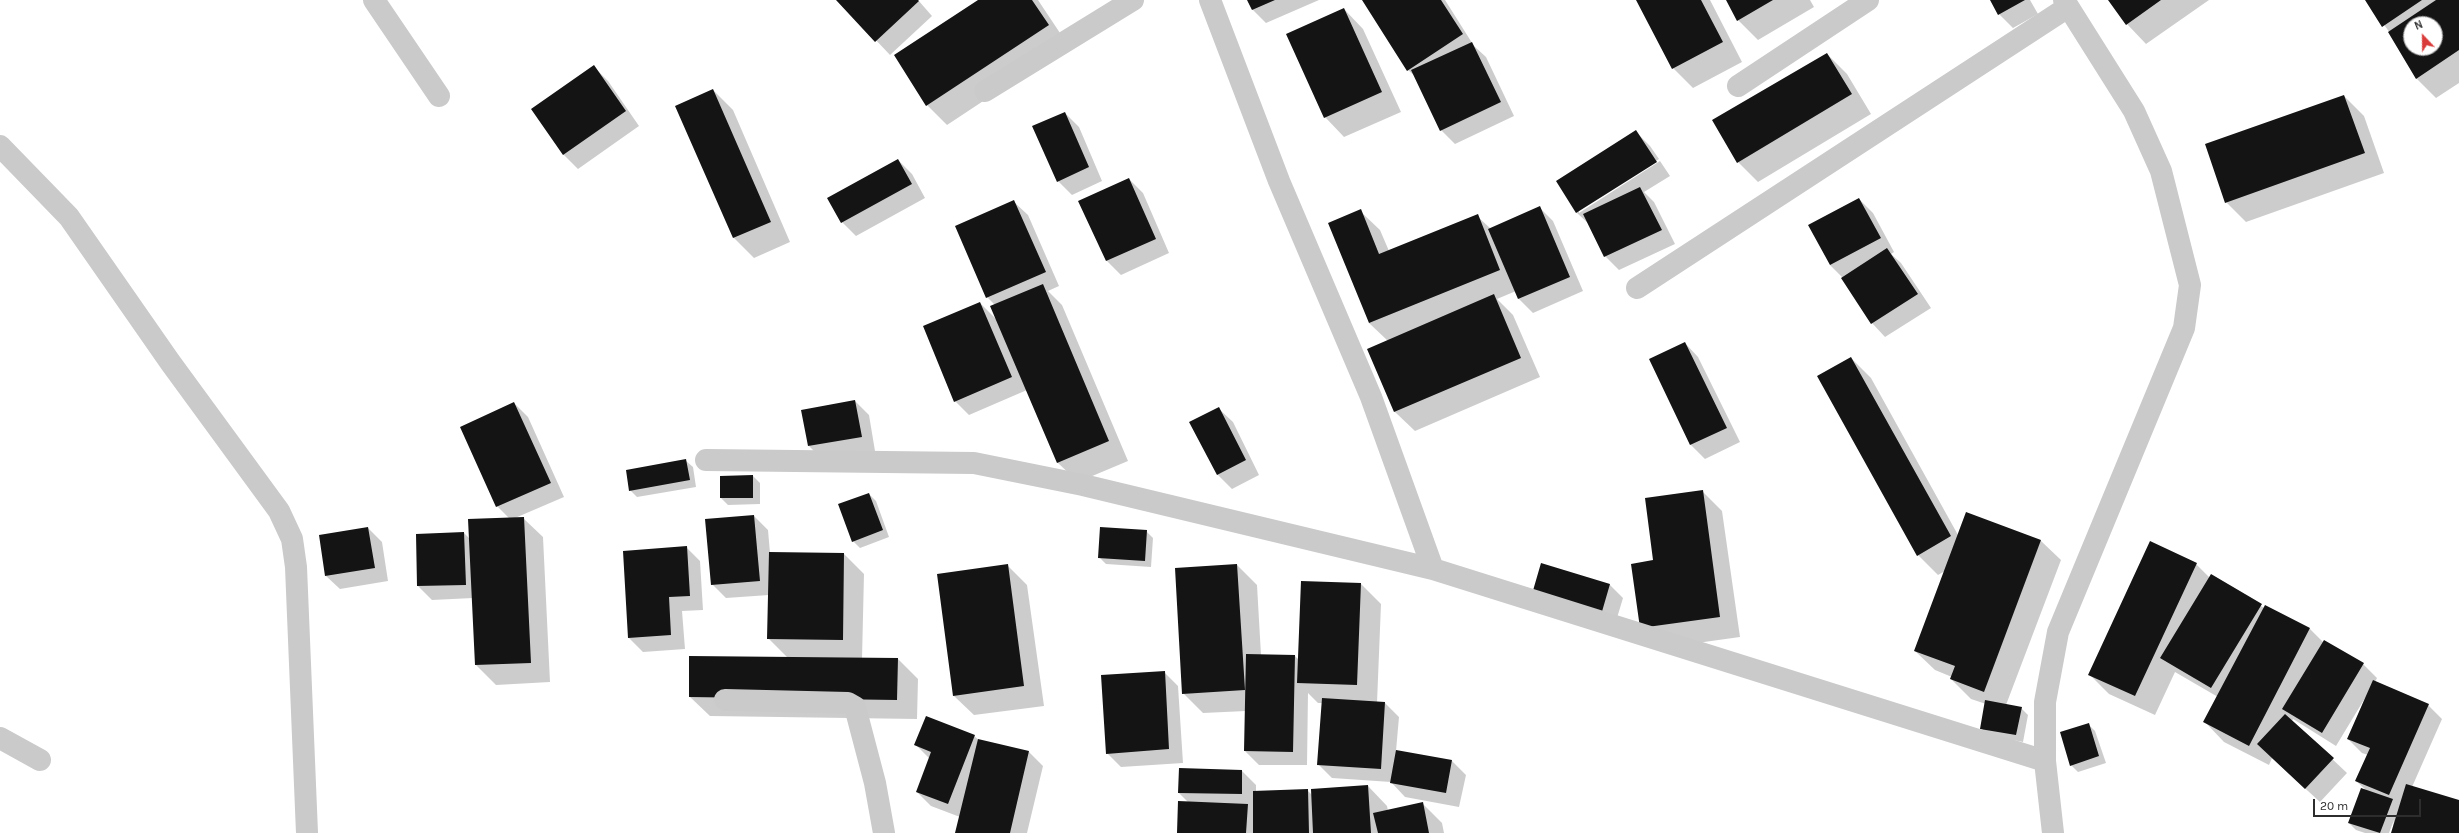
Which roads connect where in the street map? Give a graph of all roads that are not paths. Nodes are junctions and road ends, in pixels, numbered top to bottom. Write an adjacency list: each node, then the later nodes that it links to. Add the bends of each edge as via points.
1 (374, 0): 8 (street)
2 (1133, 0): 7 (street)
3 (1210, 0): 12 (street, via 1279,181 1371,397)
4 (1868, 0): 6 (street)
5 (2066, 4): 10 (street); 16 (street, via 2134,111 2161,171 2190,285 2184,328 2058,632 2045,702)
6 (1738, 86)
7 (985, 91)
8 (439, 96)
9 (0, 146): 17 (street, via 69,217 170,362 279,511 289,532 296,567)
10 (1637, 288)
11 (706, 460): 12 (street, via 974,463 1083,485)
12 (1433, 569): 16 (street)
13 (725, 700): 18 (street, via 848,703 855,707 876,783)
14 (0, 738): 15 (street)
15 (40, 760)
16 (2045, 761): 19 (street)
17 (307, 833)
18 (884, 833)
19 (2053, 833)

